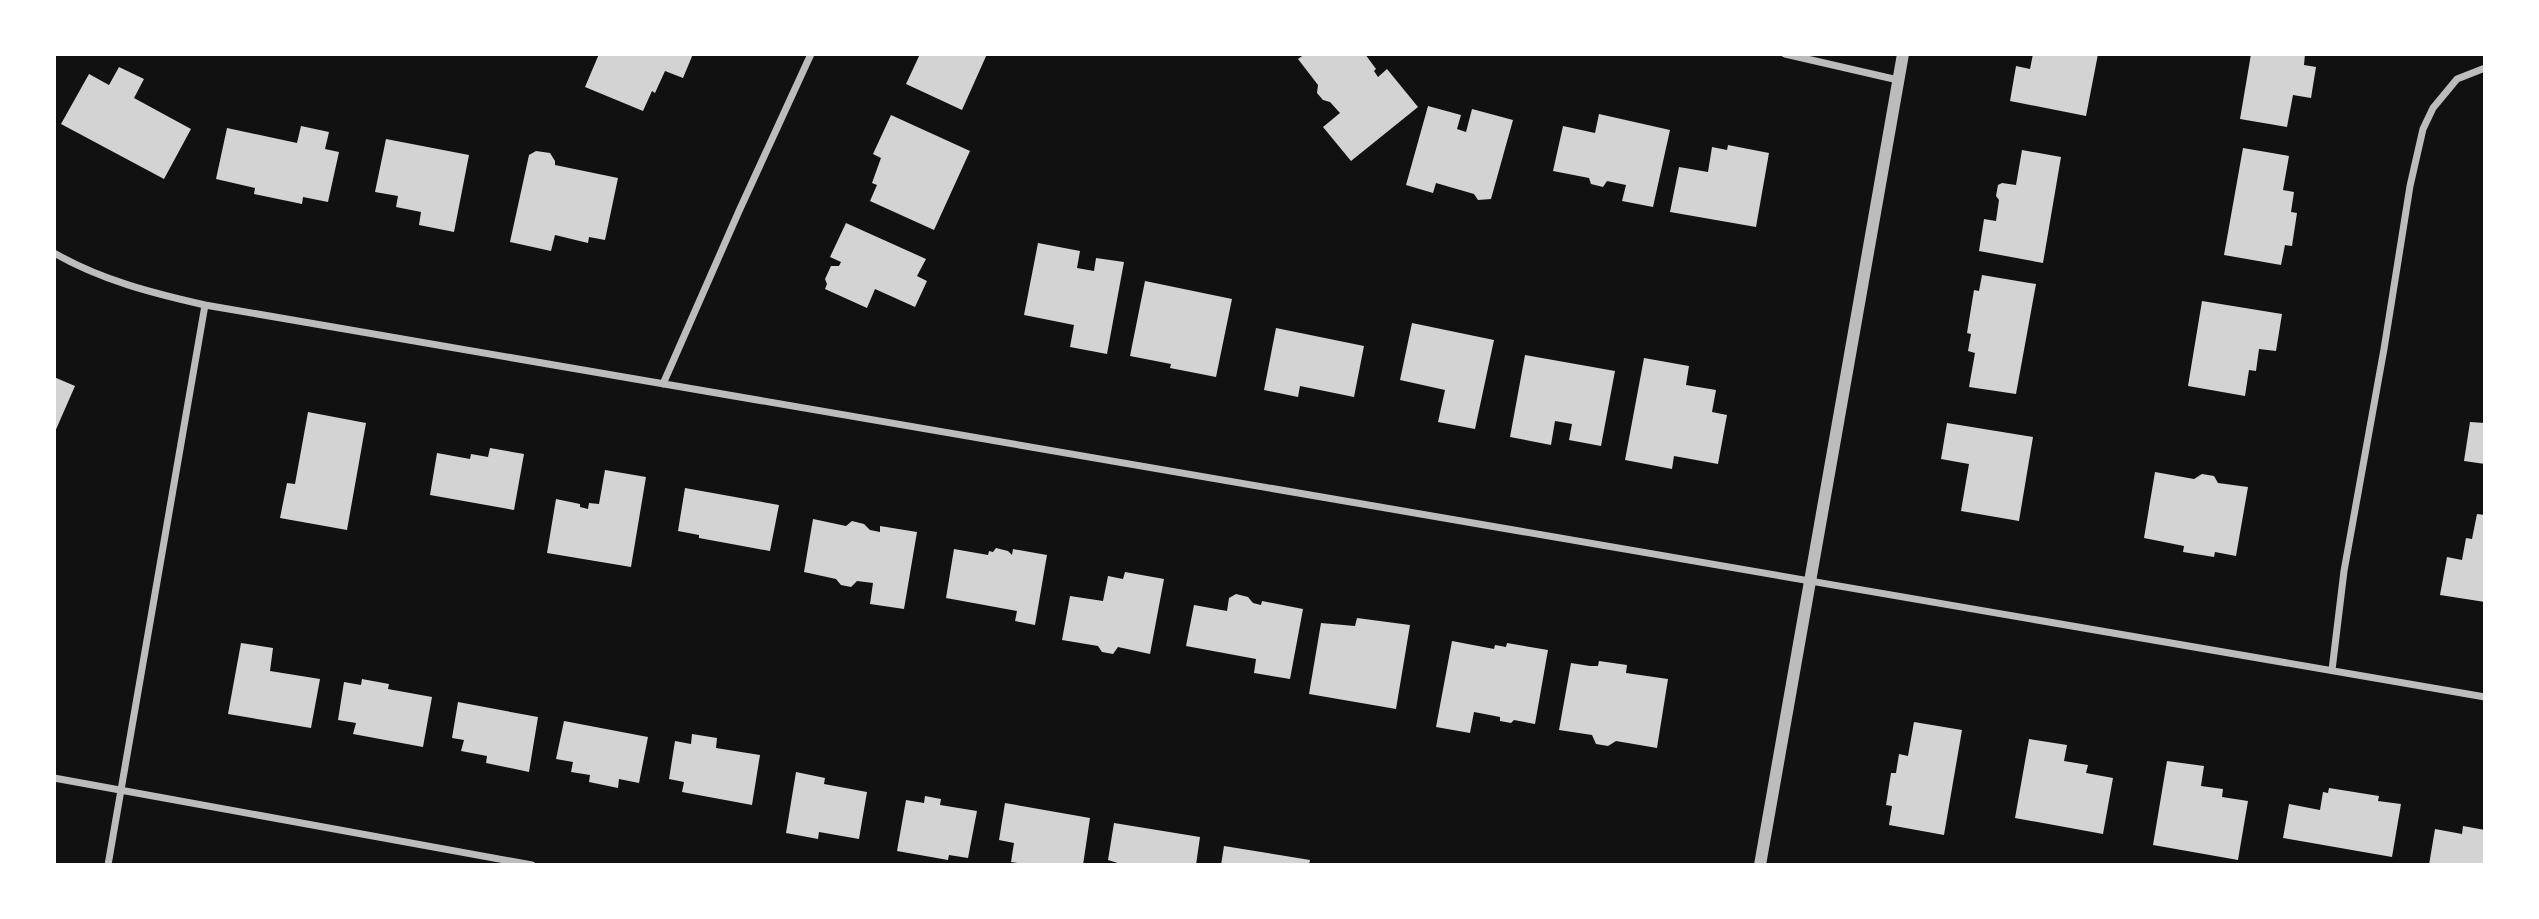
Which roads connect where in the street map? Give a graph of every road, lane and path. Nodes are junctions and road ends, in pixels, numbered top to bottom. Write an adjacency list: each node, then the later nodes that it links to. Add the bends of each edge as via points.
1 (811, 54): 8 (street)
2 (1784, 54): 5 (street)
3 (1903, 54): 5 (street)
4 (2485, 68): 10 (street, via 2457,79 2433,108 2423,129 2344,571)
5 (1898, 80): 9 (street)
6 (54, 253): 7 (street, via 144,292)
7 (205, 305): 8 (street); 13 (street)
8 (663, 384): 9 (street)
9 (1810, 580): 10 (street); 16 (street)
10 (2332, 670): 11 (street)
11 (2485, 696)
12 (54, 778): 13 (street)
13 (121, 790): 14 (street); 15 (street)
14 (108, 865)
15 (531, 865)
16 (1760, 865)

